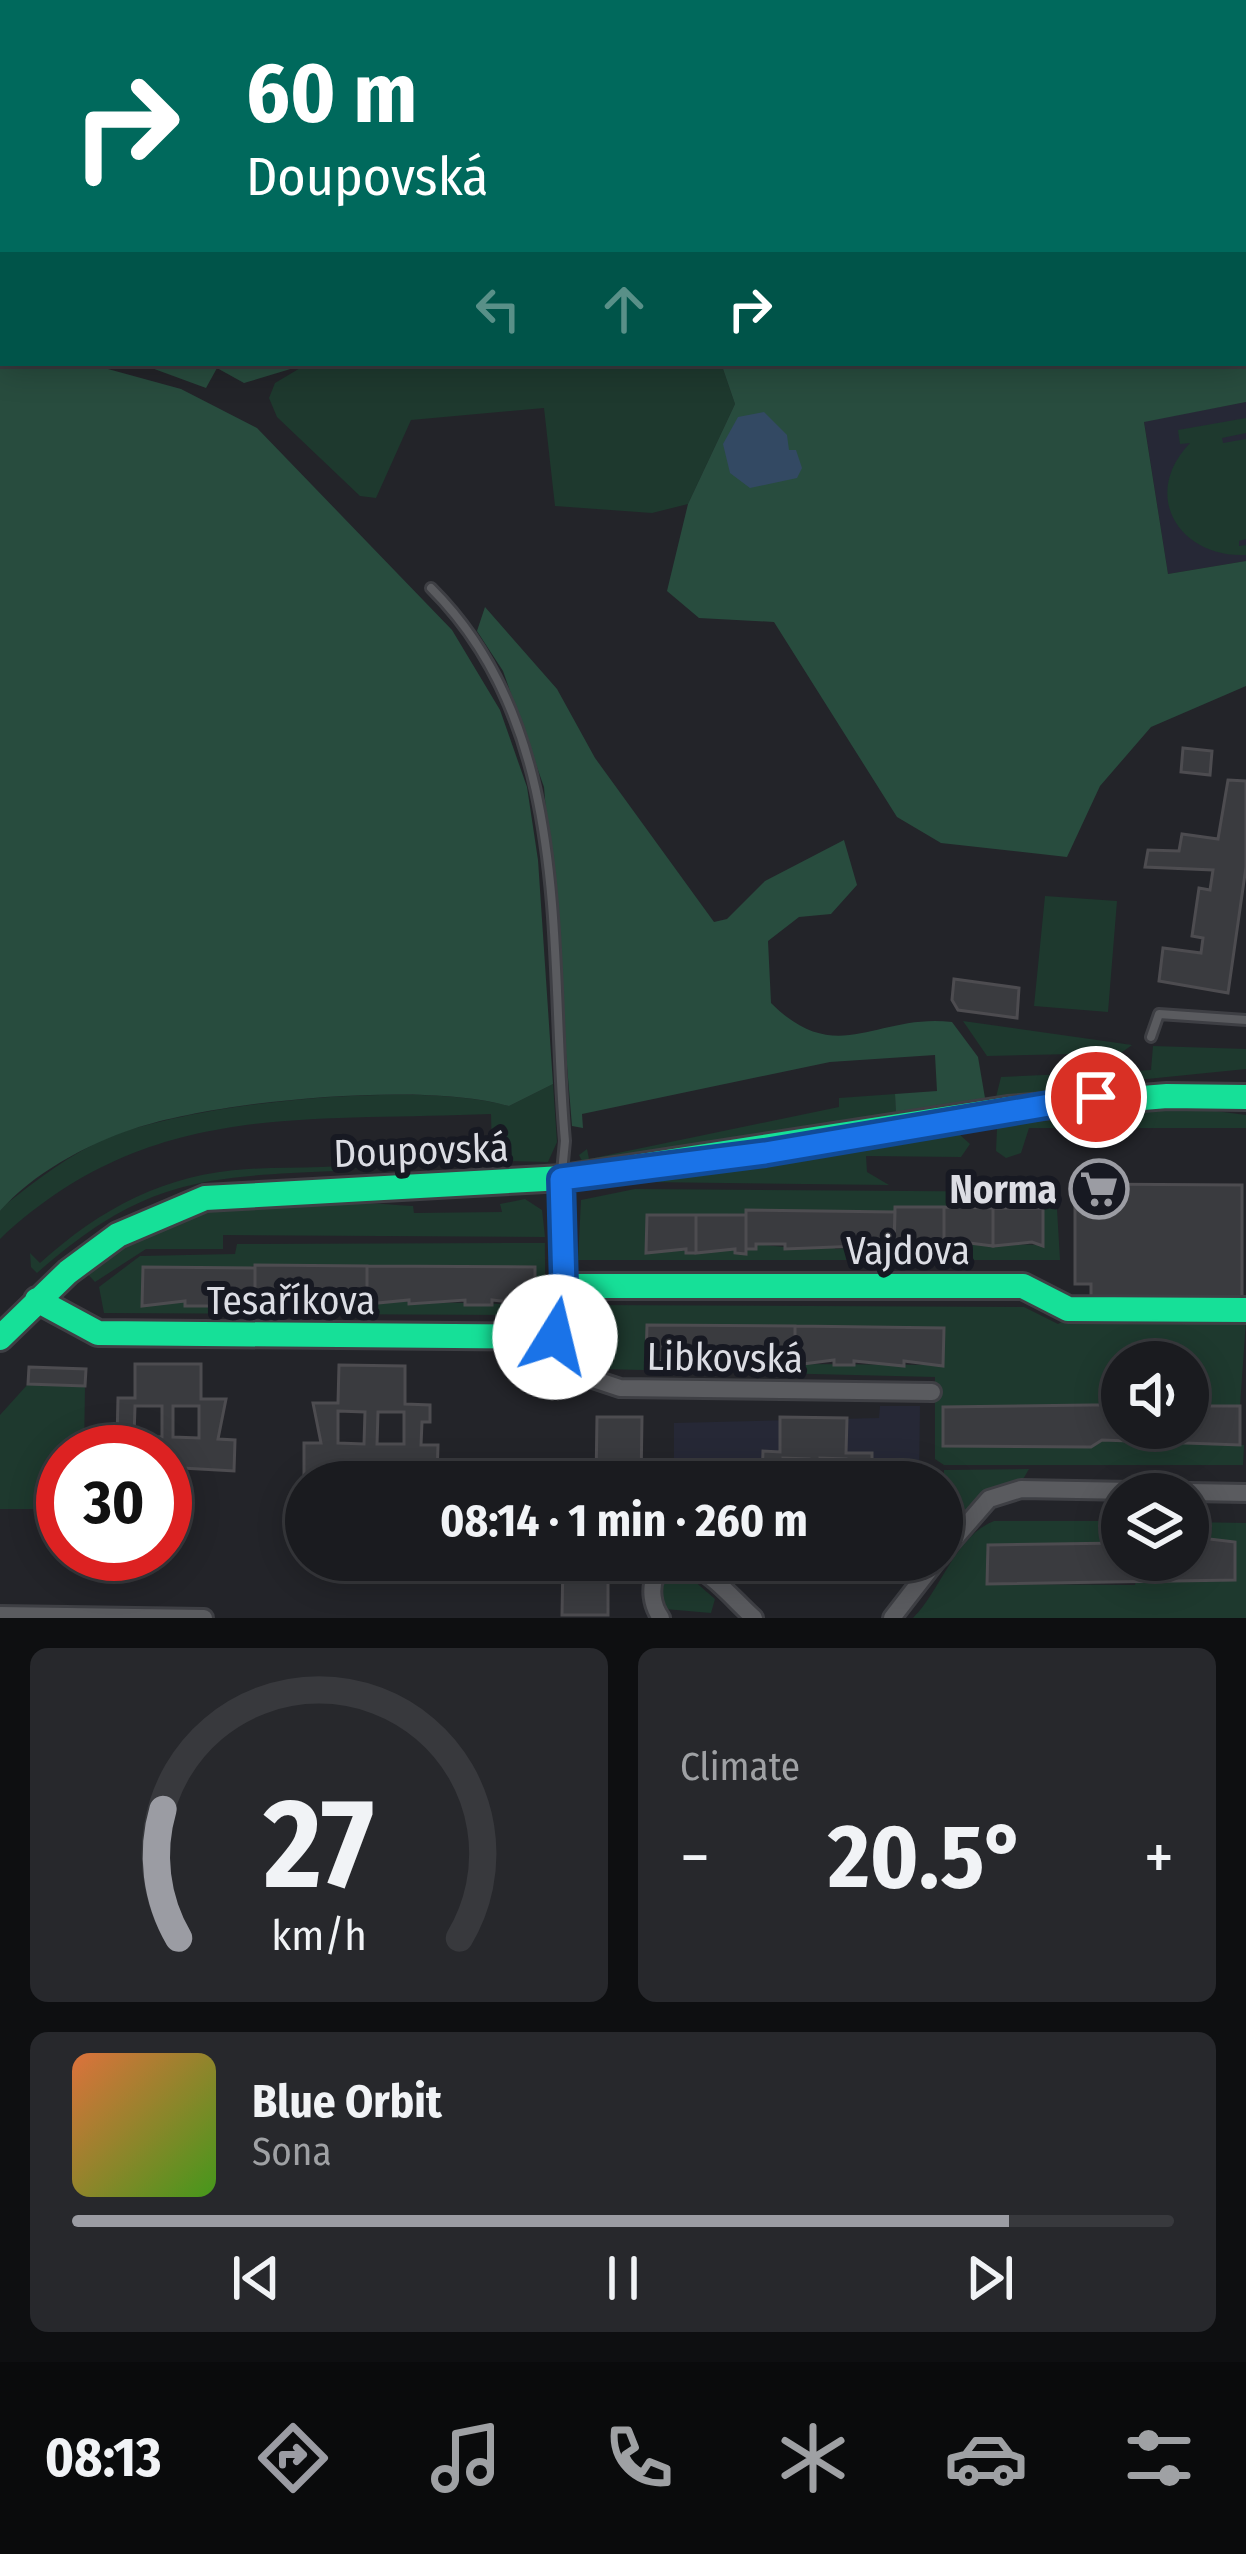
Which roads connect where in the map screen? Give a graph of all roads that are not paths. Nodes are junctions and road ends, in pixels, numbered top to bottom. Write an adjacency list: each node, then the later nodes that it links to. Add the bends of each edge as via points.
1 (431, 588): 5 (lane, via 493,667 534,766 545,829)
2 (1246, 1020): 3 (lane, via 1159,1014)
3 (1151, 1036)
4 (1246, 1097): 5 (street, Doupovská, via 1096,1097)
5 (561, 1179): 6 (street); 7 (street, Doupovská, via 205,1198 124,1229)
6 (564, 1286): 8 (street, Vajdova, via 1023,1286 1068,1309); 9 (street)
7 (37, 1300): 9 (street, Tesaříkova, via 98,1334); 10 (street, Doupovská)
8 (1246, 1310)
9 (555, 1337): 11 (street, Libkovská, via 584,1376 607,1387)
10 (0, 1339)
11 (932, 1392)
12 (1246, 1493): 13 (street, via 1022,1489 989,1499)
13 (963, 1530)
14 (921, 1581): 19 (street)
15 (0, 1615): 16 (street)
16 (204, 1618)
17 (661, 1618): 18 (street, via 651,1582 662,1568 680,1564 695,1567)
18 (754, 1618)
19 (892, 1618)

